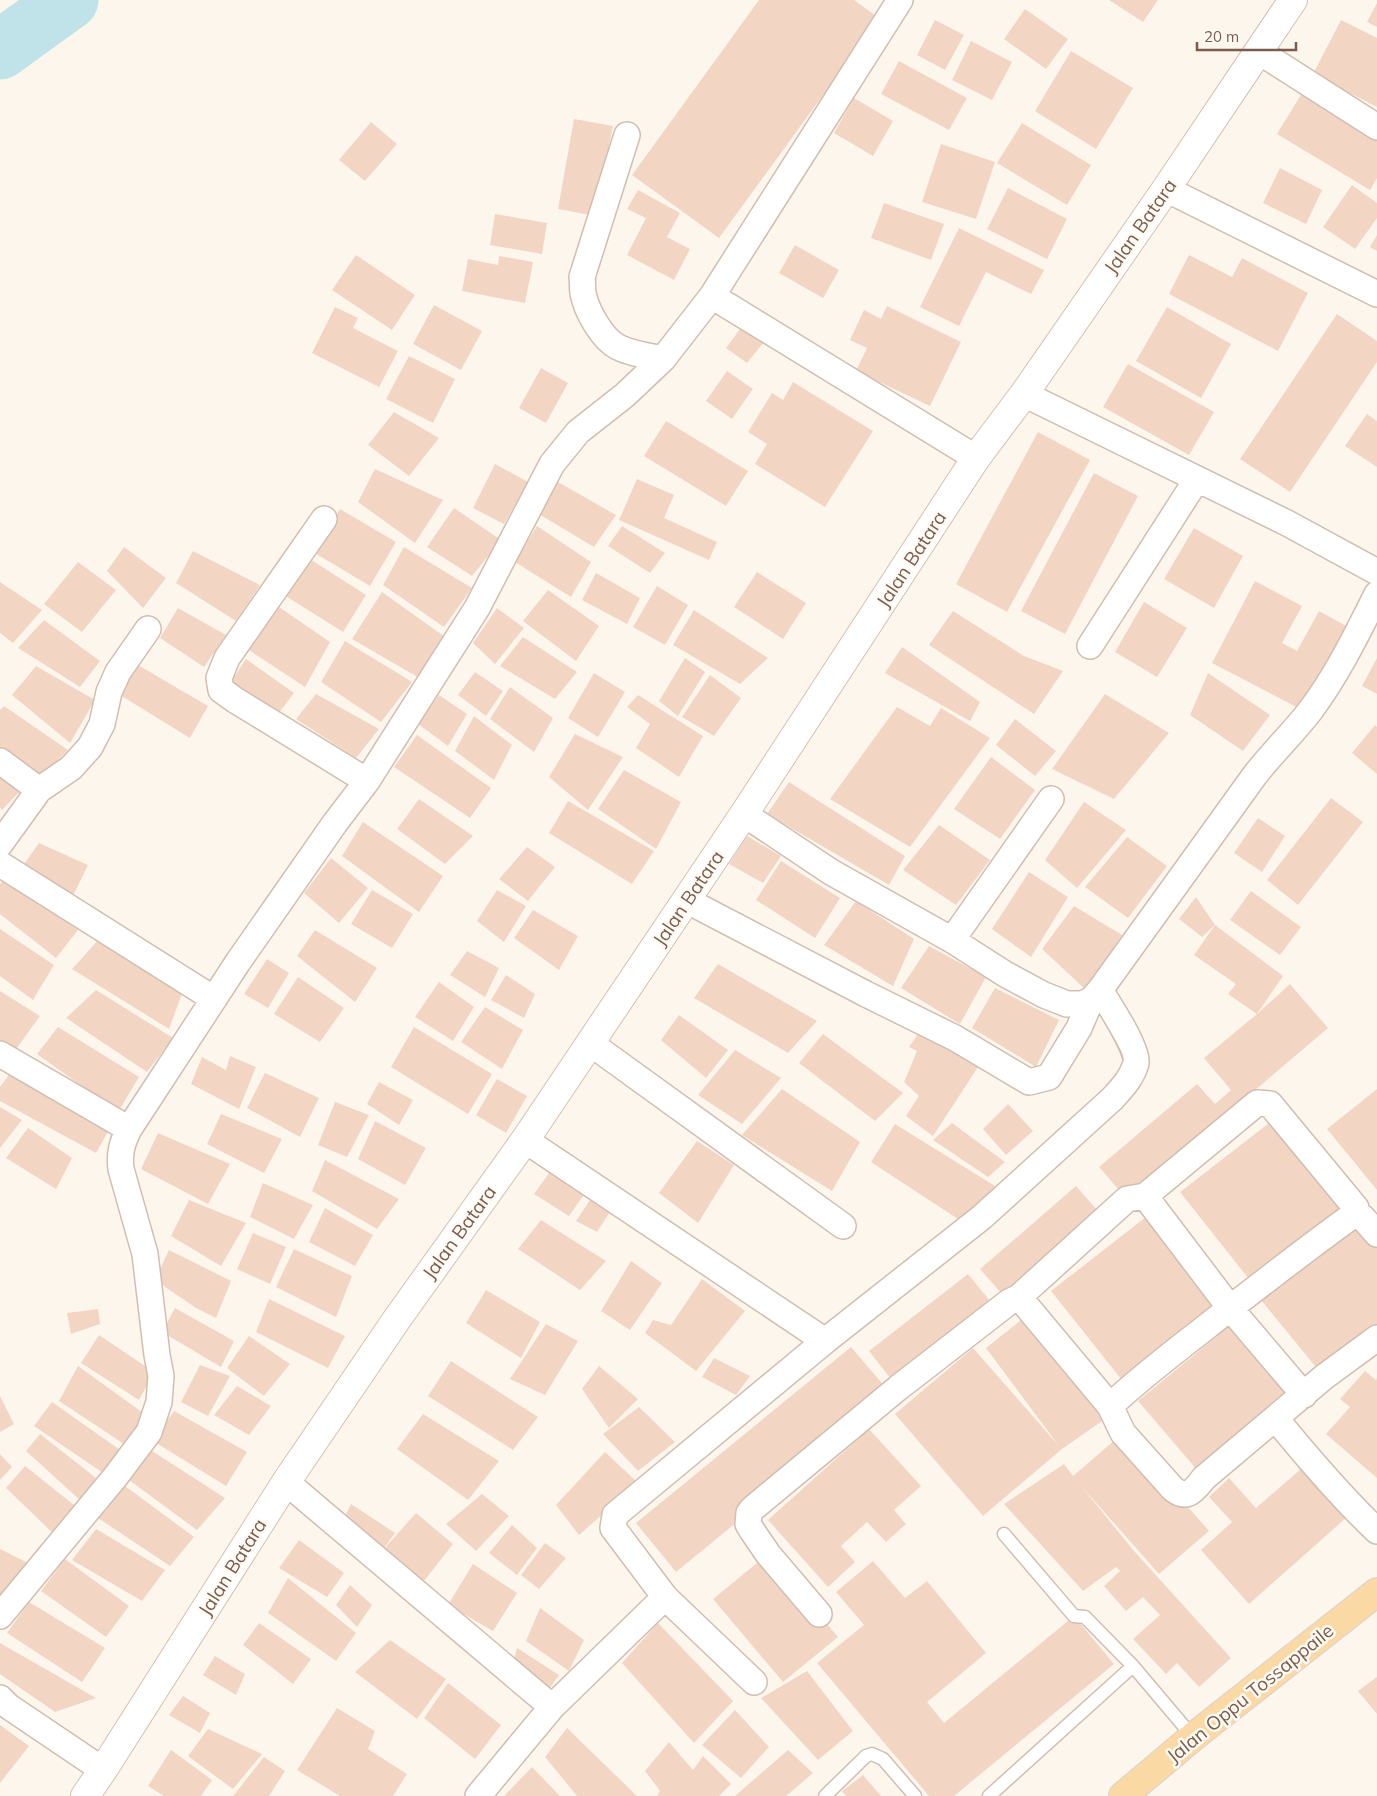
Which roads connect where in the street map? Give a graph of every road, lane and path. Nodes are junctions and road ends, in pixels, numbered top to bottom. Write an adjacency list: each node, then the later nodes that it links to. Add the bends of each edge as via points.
1 (900, 0): 8 (street)
2 (1293, 0): 3 (street, Jalan Batara)
3 (1258, 50): 4 (street); 6 (street, Jalan Batara)
4 (1377, 127)
5 (627, 134): 9 (street, via 582,277 583,292 601,332 617,347)
6 (1166, 189): 7 (street); 10 (street, Jalan Batara)
7 (1377, 294)
8 (712, 296): 9 (street); 11 (street)
9 (663, 359): 19 (street, via 625,395 578,432 552,464 477,608)
10 (1024, 394): 11 (street, Jalan Batara); 12 (street)
11 (976, 458): 22 (street, Jalan Batara)
12 (1197, 479): 14 (street); 17 (street)
13 (324, 519): 19 (street, via 227,658 219,678 222,690 235,700)
14 (1377, 572)
15 (1377, 594): 27 (street, via 1331,681 1309,713 1255,775)
16 (148, 628): 20 (street, via 115,679 102,724 90,747 71,768)
17 (1090, 646)
18 (0, 761): 20 (street)
19 (367, 781): 28 (street, via 334,823)
20 (39, 790): 23 (street)
21 (1051, 799): 26 (street)
22 (744, 814): 25 (street, Jalan Batara); 26 (street, via 831,872)
23 (0, 844)
24 (0, 864): 28 (street)
25 (686, 900): 27 (street, via 955,1038 1029,1082 1049,1077); 29 (street, Jalan Batara)
26 (952, 940): 27 (street, via 1005,974 1067,1004 1082,1004)
27 (1096, 995): 40 (street, via 1132,1045 1137,1061 1129,1080 982,1217)
28 (214, 999): 31 (street)
29 (590, 1043): 32 (street, Jalan Batara); 35 (street)
30 (0, 1054): 31 (street)
31 (129, 1129): 50 (street, via 122,1142 121,1169 145,1254 161,1376 159,1402 150,1432)
32 (525, 1140): 40 (street); 44 (street, Jalan Batara)
33 (1145, 1196): 34 (street, via 1257,1103 1264,1103 1270,1104 1356,1208); 37 (street, via 1127,1199); 38 (street)
34 (1356, 1213): 36 (street); 38 (street)
35 (843, 1226)
36 (1377, 1234)
37 (1019, 1297): 42 (street); 49 (street, via 898,1388 749,1513 748,1524 768,1554)
38 (1230, 1308): 41 (street); 42 (street)
39 (1377, 1338): 41 (street)
40 (825, 1342): 48 (street, via 615,1515 613,1528)
41 (1304, 1394): 43 (street)
42 (1110, 1406): 43 (street, via 1124,1433 1178,1493 1186,1494)
43 (1276, 1419): 45 (street, via 1329,1482)
44 (286, 1482): 54 (street); 56 (street, Jalan Batara)
45 (1377, 1531)
46 (1004, 1534): 51 (lane, via 1074,1616 1085,1616)
47 (1377, 1592): 55 (main road, Jalan Oppu Tossappaile)
48 (665, 1597): 52 (street); 54 (street)
49 (820, 1614)
50 (0, 1616)
51 (1133, 1666): 55 (lane); 61 (lane)
52 (754, 1682)
53 (0, 1698): 56 (street)
54 (552, 1707): 58 (street)
55 (1194, 1737): 62 (main road, Jalan Oppu Tossappaile)
56 (103, 1770): 57 (street, Jalan Batara)
57 (85, 1796)
58 (478, 1796)
59 (825, 1796): 60 (lane, via 866,1756 872,1754 883,1759)
60 (915, 1796)
61 (989, 1796)
62 (1123, 1796)

